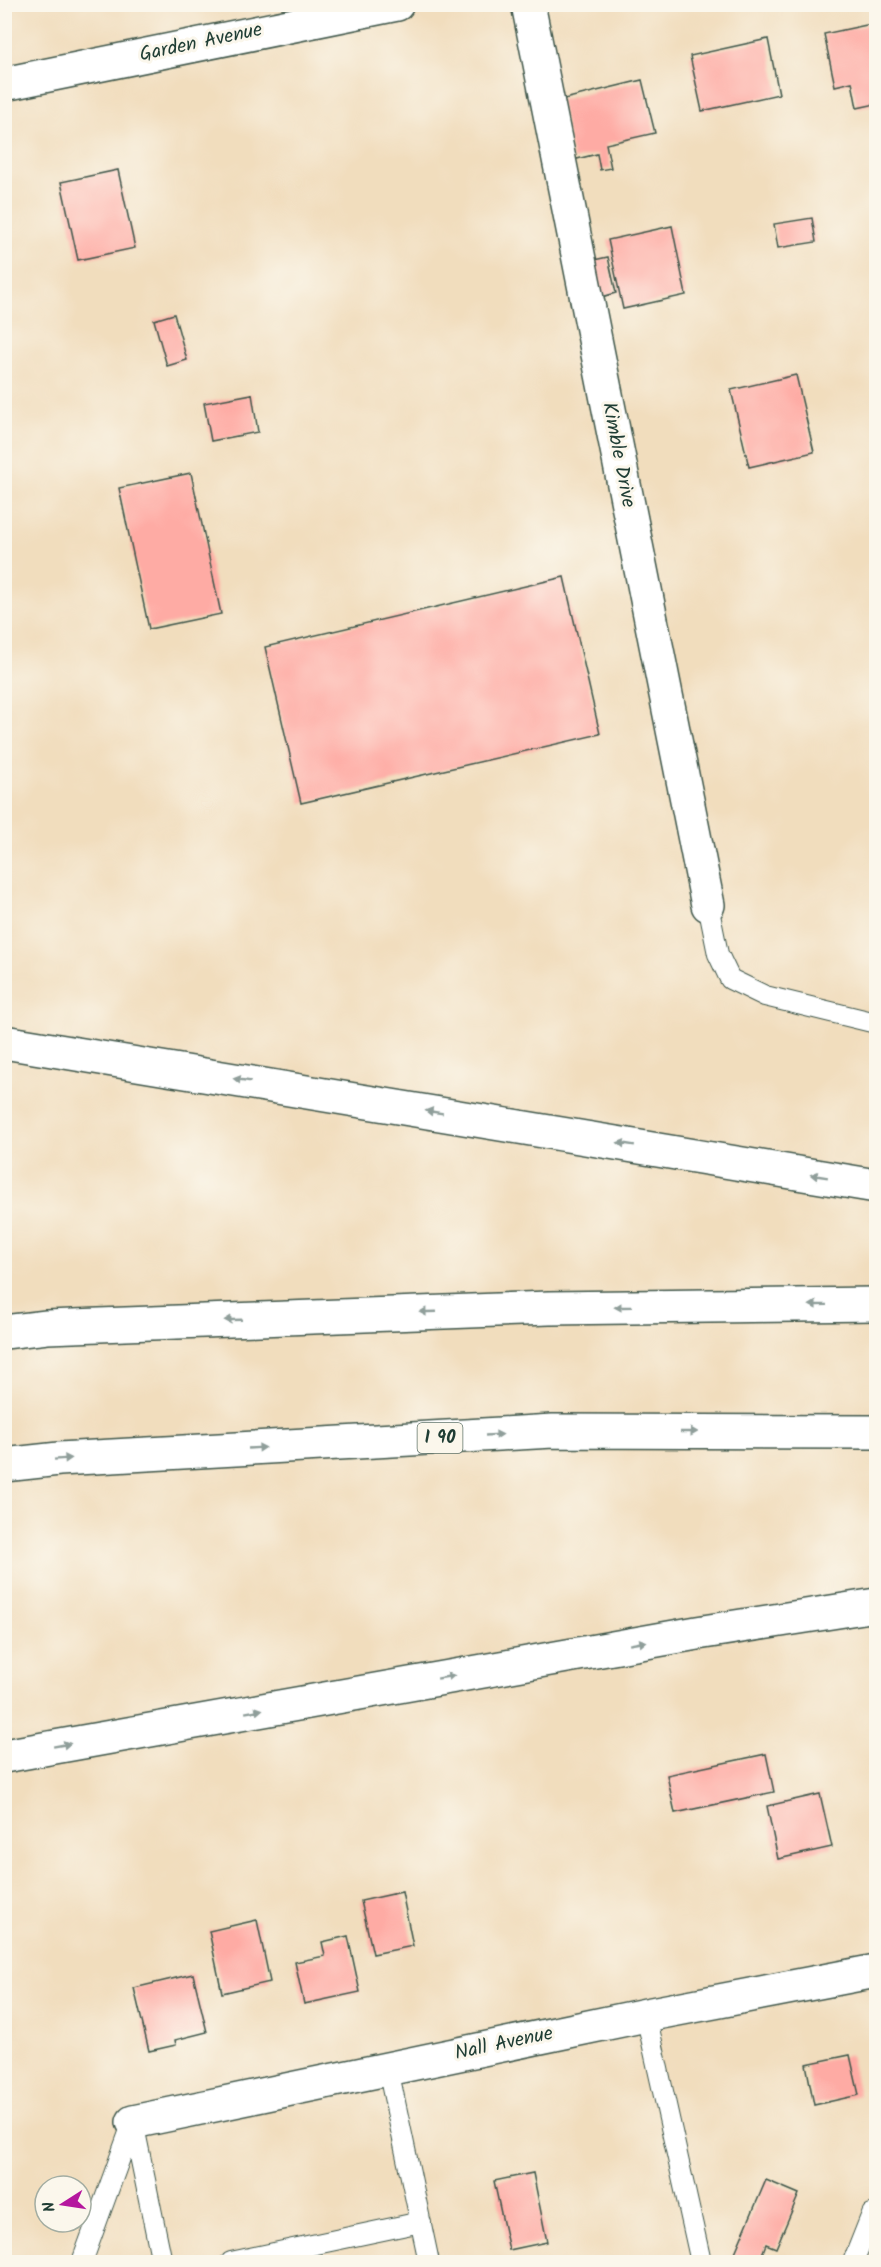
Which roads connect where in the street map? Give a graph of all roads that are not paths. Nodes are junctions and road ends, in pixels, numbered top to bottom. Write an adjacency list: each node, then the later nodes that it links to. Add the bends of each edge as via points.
1 (397, 4): 3 (main road, Garden Avenue)
2 (528, 4): 4 (main road, Kimble Drive)
3 (4, 84)
4 (708, 905): 5 (lane, via 718,954 730,979 765,996)
5 (876, 1023)
6 (5, 1035): 7 (main road, one-way to 6)
7 (876, 1186)
8 (876, 1304): 9 (main road, one-way to 9, via 549,1308)
9 (4, 1332)
10 (876, 1432): 11 (main road, I 90, one-way to 10, via 553,1431)
11 (4, 1465)
12 (876, 1605): 13 (main road, one-way to 12)
13 (4, 1755)
14 (876, 1971): 15 (main road, Nall Avenue)
15 (646, 2015): 16 (main road, Nall Avenue); 24 (lane)
16 (388, 2069): 17 (main road, Nall Avenue); 19 (lane)
17 (133, 2122): 20 (lane); 21 (lane)
18 (876, 2214): 25 (lane, via 872,2214)
19 (421, 2222): 22 (lane); 23 (lane)
20 (82, 2262)
21 (162, 2262)
22 (231, 2262)
23 (429, 2262)
24 (701, 2262)
25 (853, 2262)

